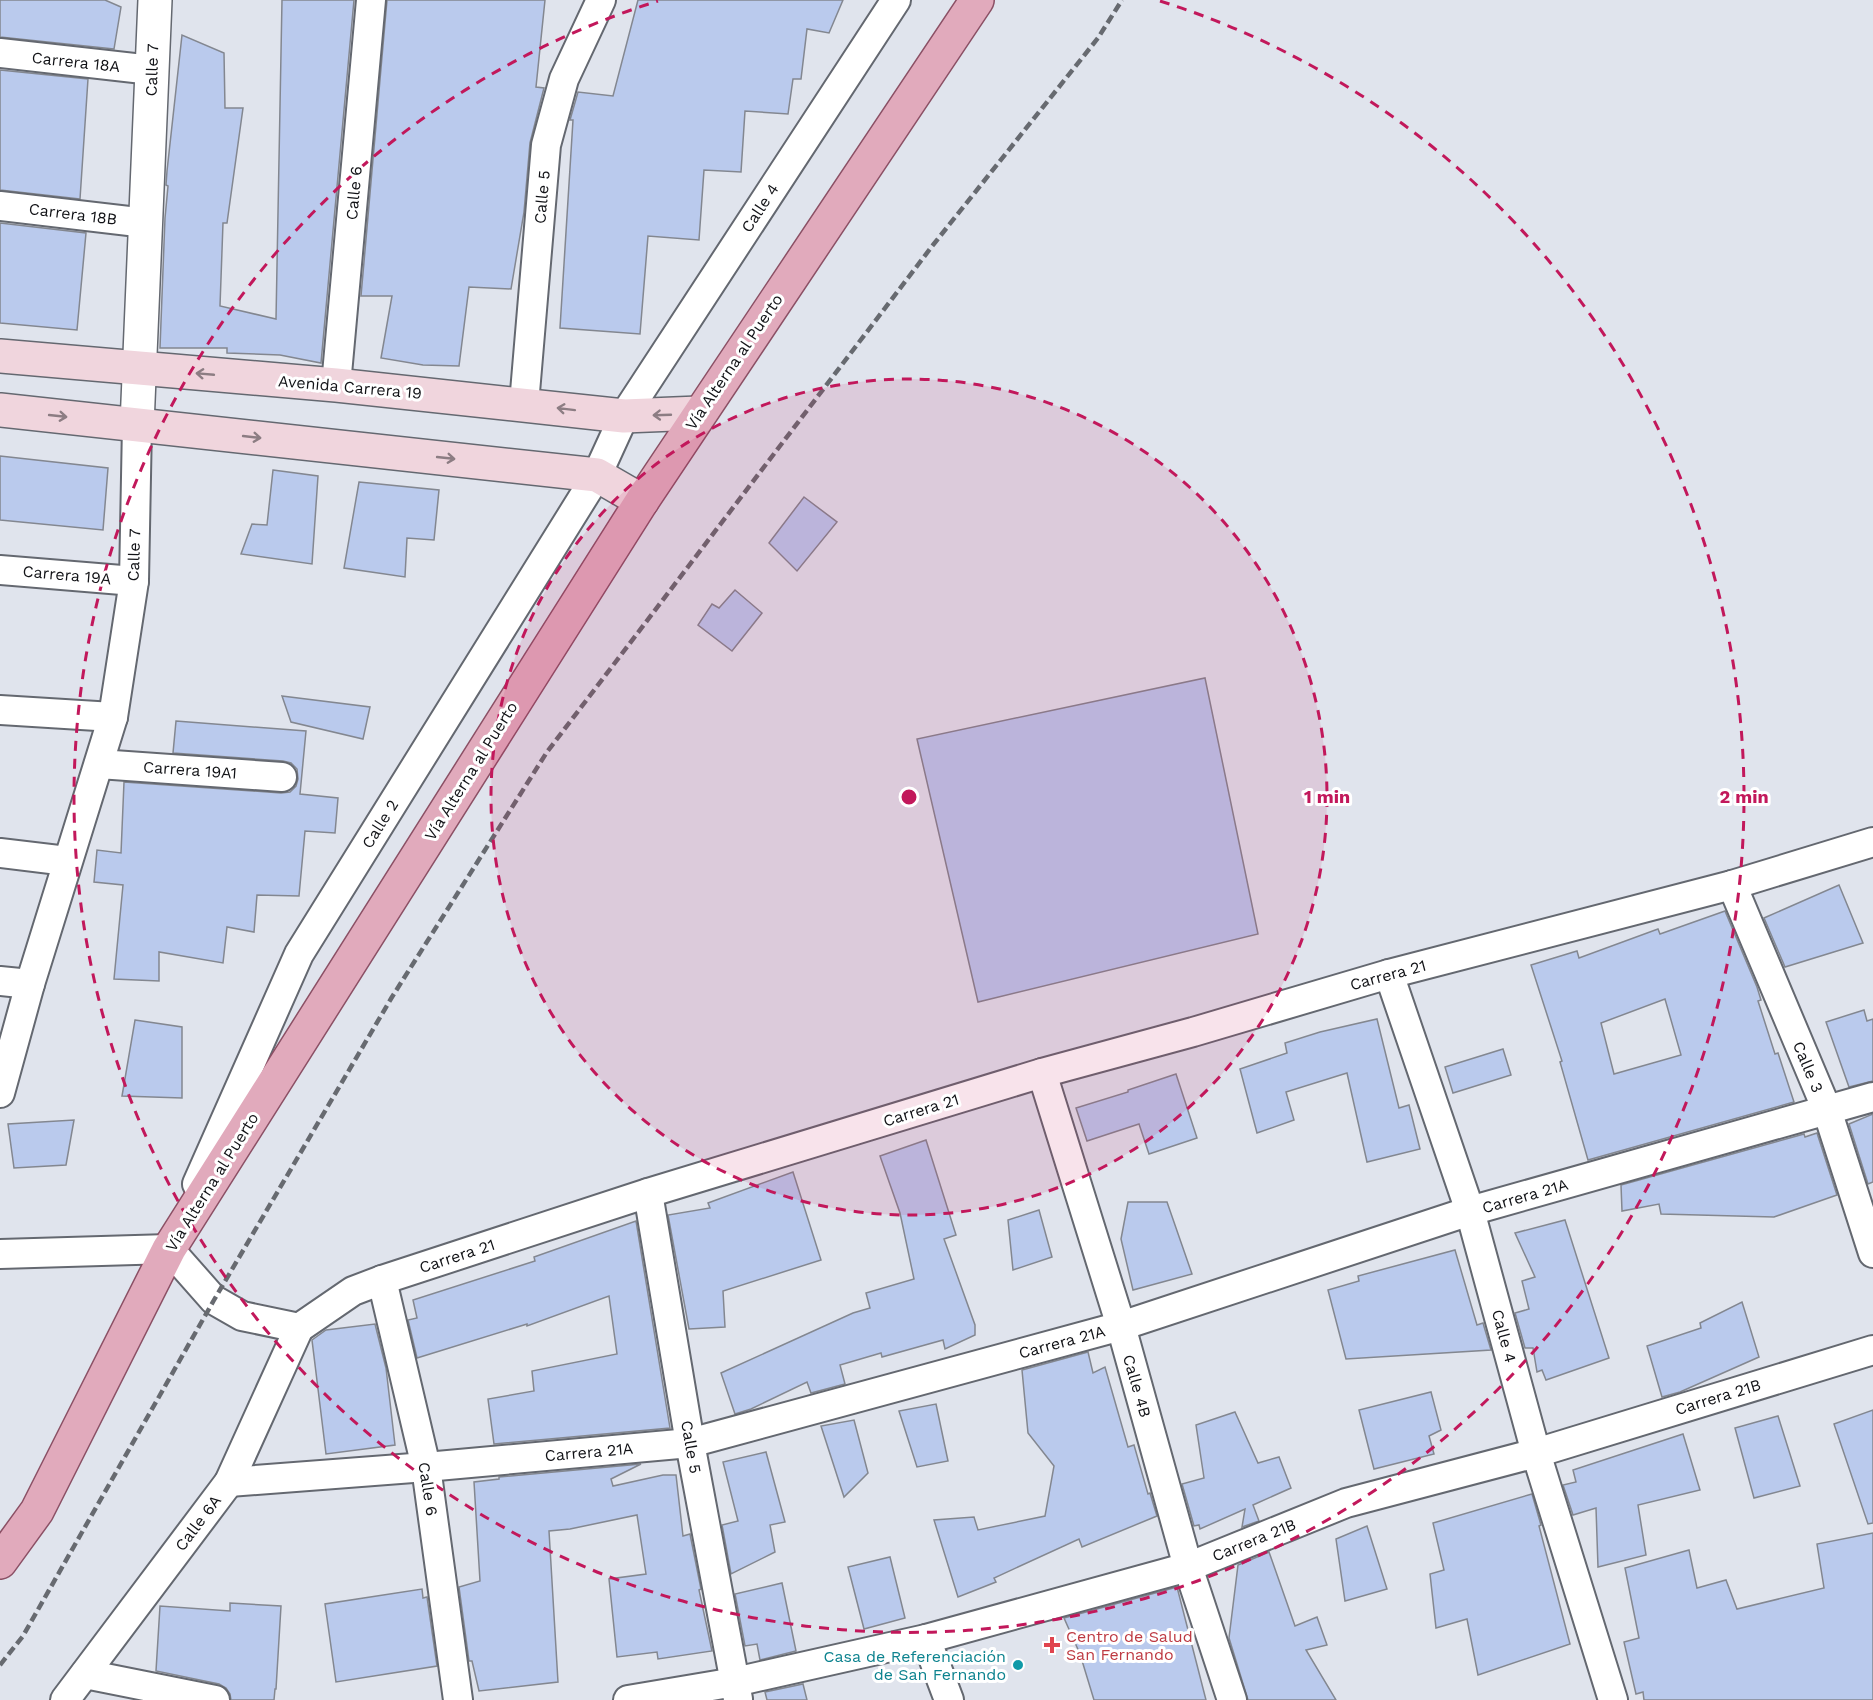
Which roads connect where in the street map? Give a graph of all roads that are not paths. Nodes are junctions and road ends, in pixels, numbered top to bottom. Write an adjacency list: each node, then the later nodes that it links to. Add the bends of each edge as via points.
1 (155, 0): 7 (street, Calle 7)
2 (371, 0): 12 (street, Calle 6)
3 (601, 0): 13 (street, Calle 5, via 564,80 546,145)
4 (896, 0): 16 (street, Calle 4)
5 (977, 0): 15 (main road, Vía Alterna al Puerto)
6 (0, 53): 7 (street, Carrera 18A)
7 (152, 70): 9 (street, Calle 7)
8 (0, 206): 9 (street, Carrera 18B)
9 (146, 223): 11 (street, Calle 7)
10 (0, 356): 11 (main road, Avenida Carrera 19)
11 (140, 368): 12 (main road, Avenida Carrera 19, one-way to 11); 17 (street, Calle 7)
12 (336, 385): 13 (main road, Avenida Carrera 19)
13 (524, 404): 16 (main road, Avenida Carrera 19, one-way to 13)
14 (0, 410): 17 (main road, one-way to 17)
15 (699, 413): 16 (main road, Avenida Carrera 19, one-way to 16); 19 (main road, Vía Alterna al Puerto)
16 (624, 416): 18 (street, Calle 2)
17 (137, 425): 18 (main road, one-way to 18); 21 (street, Calle 7)
18 (597, 475): 19 (main road); 39 (street, Calle 2, via 299,954)
19 (642, 501): 39 (main road, Vía Alterna al Puerto)
20 (0, 570): 21 (street, Carrera 19A)
21 (134, 581): 23 (street, Calle 7)
22 (0, 710): 23 (street)
23 (113, 717): 24 (street, Calle 7)
24 (99, 764): 25 (street, Carrera 19A1); 28 (street, Calle 7)
25 (282, 777)
26 (1873, 842): 29 (street, Carrera 21)
27 (0, 853): 28 (street)
28 (67, 861): 32 (street, Calle 7)
29 (1732, 885): 30 (street, Carrera 21); 36 (street, Calle 3)
30 (1389, 974): 33 (street, Carrera 21); 38 (street, Calle 4)
31 (0, 981): 32 (street)
32 (30, 984): 34 (street, Calle 7)
33 (1042, 1072): 37 (street, Carrera 21); 43 (street, Calle 4B)
34 (0, 1093)
35 (1873, 1097): 36 (street, Carrera 21A)
36 (1827, 1110): 38 (street, Carrera 21A); 40 (street, Calle 3)
37 (648, 1193): 42 (street, Carrera 21); 46 (street, Calle 5)
38 (1470, 1211): 43 (street, Carrera 21A); 47 (street, Calle 4)
39 (169, 1249): 41 (street); 44 (street, via 214,1300 242,1316); 50 (main road, Vía Alterna al Puerto, via 37,1511)
40 (1873, 1253)
41 (0, 1254)
42 (382, 1280): 44 (street, Carrera 21, via 353,1292); 48 (street, Calle 6)
43 (1120, 1326): 46 (street, Carrera 21A); 51 (street, Calle 4B)
44 (299, 1328): 49 (street, Calle 6A)
45 (1873, 1350): 47 (street, Carrera 21B)
46 (690, 1443): 48 (street, Carrera 21A); 54 (street, Calle 5)
47 (1536, 1453): 51 (street, Carrera 21B, via 1346,1503); 61 (street, Calle 4)
48 (426, 1467): 49 (street, Carrera 21A); 57 (street, Calle 6)
49 (229, 1482): 53 (street, Calle 6A)
50 (0, 1562)
51 (1188, 1567): 52 (street, Carrera 21B); 60 (street, Calle 4B)
52 (926, 1640): 54 (street, Carrera 21B); 59 (street)
53 (85, 1674): 55 (street, Calle 6A); 56 (street)
54 (736, 1691): 58 (street, Carrera 21B)
55 (65, 1700)
56 (215, 1700)
57 (458, 1700)
58 (628, 1700)
59 (949, 1700)
60 (1232, 1700)
61 (1613, 1700)

